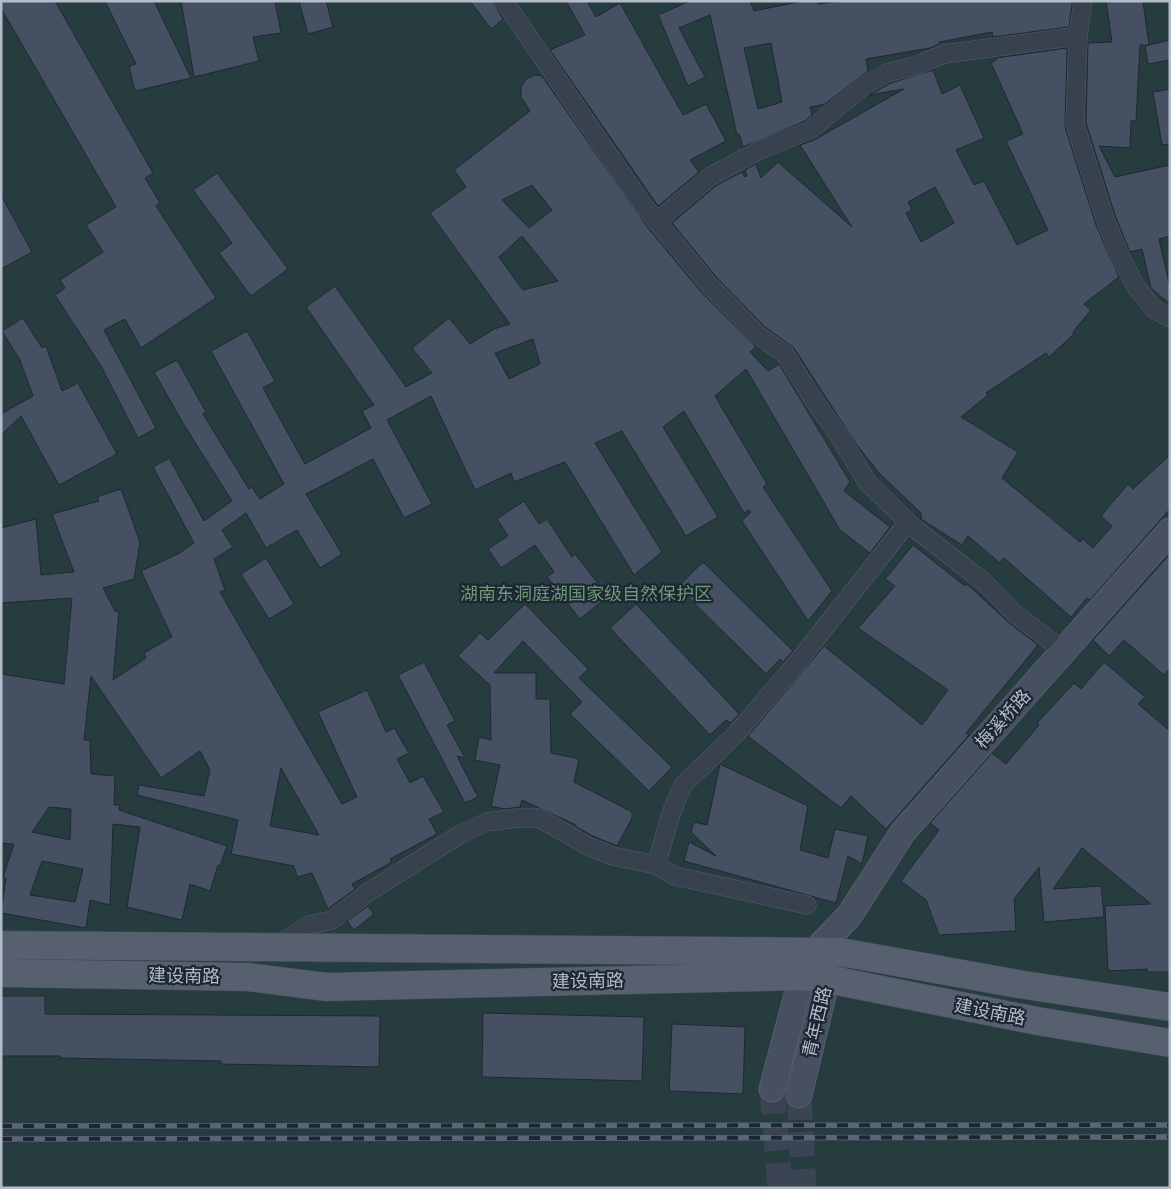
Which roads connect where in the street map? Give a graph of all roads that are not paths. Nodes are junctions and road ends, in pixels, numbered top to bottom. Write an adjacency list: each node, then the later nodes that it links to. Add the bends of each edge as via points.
1 (504, 1): 4 (street, via 585,118 608,158)
2 (1083, 1): 3 (street)
3 (1078, 36): 4 (street, via 944,54 915,66 887,72 865,85 810,130 764,148 711,176); 5 (street, via 1076,124 1106,222 1137,288 1154,310)
4 (656, 222): 6 (street, via 710,286 758,335 785,354 867,482)
5 (1170, 318)
6 (908, 522): 8 (street, via 985,583 1015,614); 9 (street, via 796,664 736,733 683,785)
7 (1170, 531): 8 (main road, 梅溪桥路)
8 (1064, 650): 13 (main road, 梅溪桥路, via 902,832)
9 (656, 865): 10 (street, via 675,876); 12 (street, via 612,856 539,818 487,822 459,835 367,893 332,920 309,926)
10 (807, 906)
11 (1, 945): 12 (main road, 建设南路)
12 (273, 947): 13 (main road, 建设南路)
13 (828, 952): 15 (main road, 青年西路); 16 (main road, 建设南路)
14 (1, 973): 15 (main road, 建设南路, via 248,976 327,987)
15 (814, 978): 17 (main road, 建设南路); 18 (main road, 青年西路); 19 (main road, 青年西路)
16 (1170, 1007)
17 (1170, 1043)
18 (772, 1089)
19 (799, 1095)

